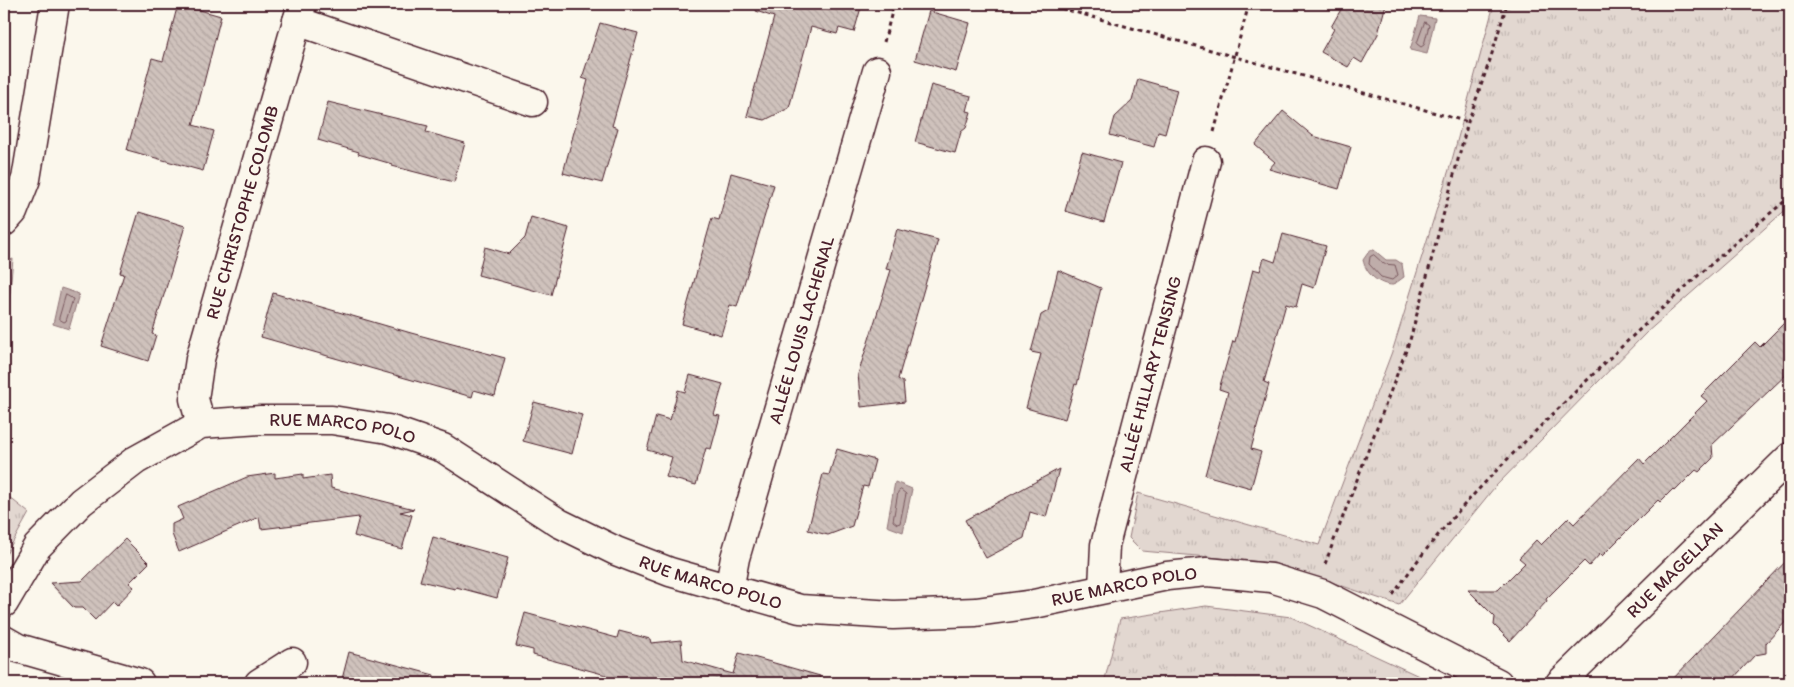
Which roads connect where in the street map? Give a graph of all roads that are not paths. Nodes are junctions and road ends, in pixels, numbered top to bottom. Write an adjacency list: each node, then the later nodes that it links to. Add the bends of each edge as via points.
1 (55, 4): 6 (street, via 26,179 13,212)
2 (299, 12): 4 (street); 7 (street, RUE CHRISTOPHE COLOMB, via 200,359 194,399)
3 (877, 72): 10 (street, ALLÉE LOUIS LACHENAL, via 735,558)
4 (533, 102)
5 (1206, 162): 9 (street, ALLÉE HILLARY TENSING, via 1105,545)
6 (4, 222)
7 (201, 424): 10 (street, RUE MARCO POLO, via 332,420 388,429 443,448 559,523 616,551); 11 (street, RUE MARCO POLO, via 136,460 81,502 37,547)
8 (1790, 457): 17 (street, RUE MAGELLAN)
9 (1103, 588): 10 (street, RUE MARCO POLO, via 1034,604 976,612 893,615 800,609); 16 (street, RUE MARCO POLO, via 1150,578 1207,572 1271,578 1323,594)
10 (729, 590)
11 (4, 603)
12 (4, 640): 14 (street, via 18,648)
13 (292, 662): 15 (street)
14 (140, 683)
15 (259, 683)
16 (1498, 683)
17 (1560, 683)

